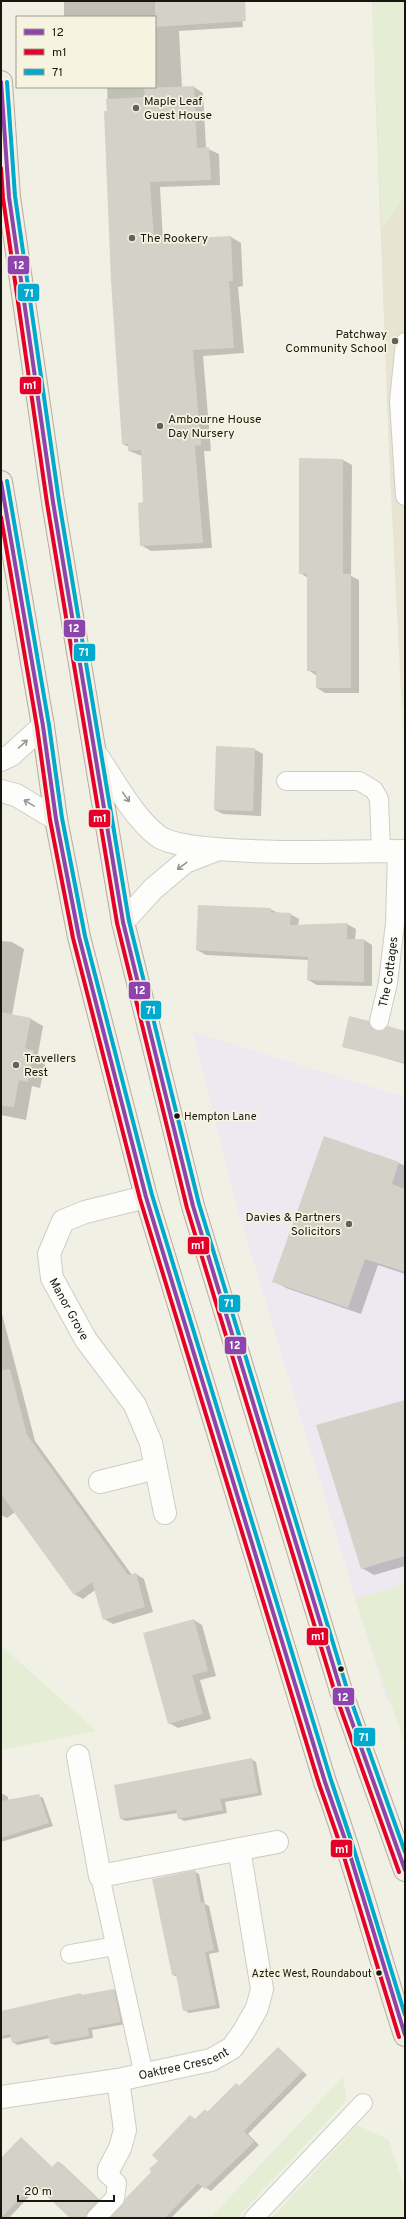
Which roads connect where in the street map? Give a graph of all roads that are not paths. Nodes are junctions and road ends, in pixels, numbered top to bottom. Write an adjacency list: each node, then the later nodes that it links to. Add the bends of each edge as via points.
1 (1, 82): 6 (main road, via 13,221 53,502)
2 (405, 342): 4 (lane, via 399,401)
3 (1, 482): 5 (main road)
4 (405, 496)
5 (43, 726): 7 (street, one-way to 5, via 11,755); 10 (main road)
6 (96, 754): 11 (street, one-way to 11, via 143,821 159,836 178,844); 13 (main road)
7 (1, 760)
8 (286, 781): 12 (lane, The Cottages, via 359,781 374,790)
9 (1, 791): 10 (street, one-way to 9, via 16,795)
10 (56, 819): 15 (main road, via 79,937)
11 (217, 849): 12 (street); 13 (street, one-way to 13, via 185,862 153,889)
12 (394, 851): 14 (lane, The Cottages, via 395,923 388,983)
13 (123, 922): 22 (main road, via 194,1206 342,1694)
14 (378, 1021)
15 (146, 1197): 16 (street, Manor Grove, via 85,1212 63,1221 49,1254 52,1278 75,1322 135,1405 151,1443); 26 (main road)
16 (156, 1468): 17 (street); 18 (street, Manor Grove)
17 (100, 1482)
18 (165, 1513)
19 (78, 1756): 23 (street)
20 (277, 1842): 21 (street)
21 (239, 1849): 23 (street); 27 (street, Oaktree Crescent, via 262,1989 257,2008 232,2048 212,2060)
22 (405, 1870)
23 (100, 1876): 24 (lane)
24 (115, 1946): 25 (lane); 27 (lane)
25 (70, 1954)
26 (405, 2035)
27 (144, 2075): 28 (street, Oaktree Crescent)
28 (118, 2080): 29 (street, Oaktree Crescent); 31 (street, via 125,2130 120,2148)
29 (1, 2097)
30 (363, 2103): 33 (lane)
31 (109, 2169): 32 (lane, via 106,2174 117,2183 115,2198)
32 (96, 2218)
33 (254, 2218)

